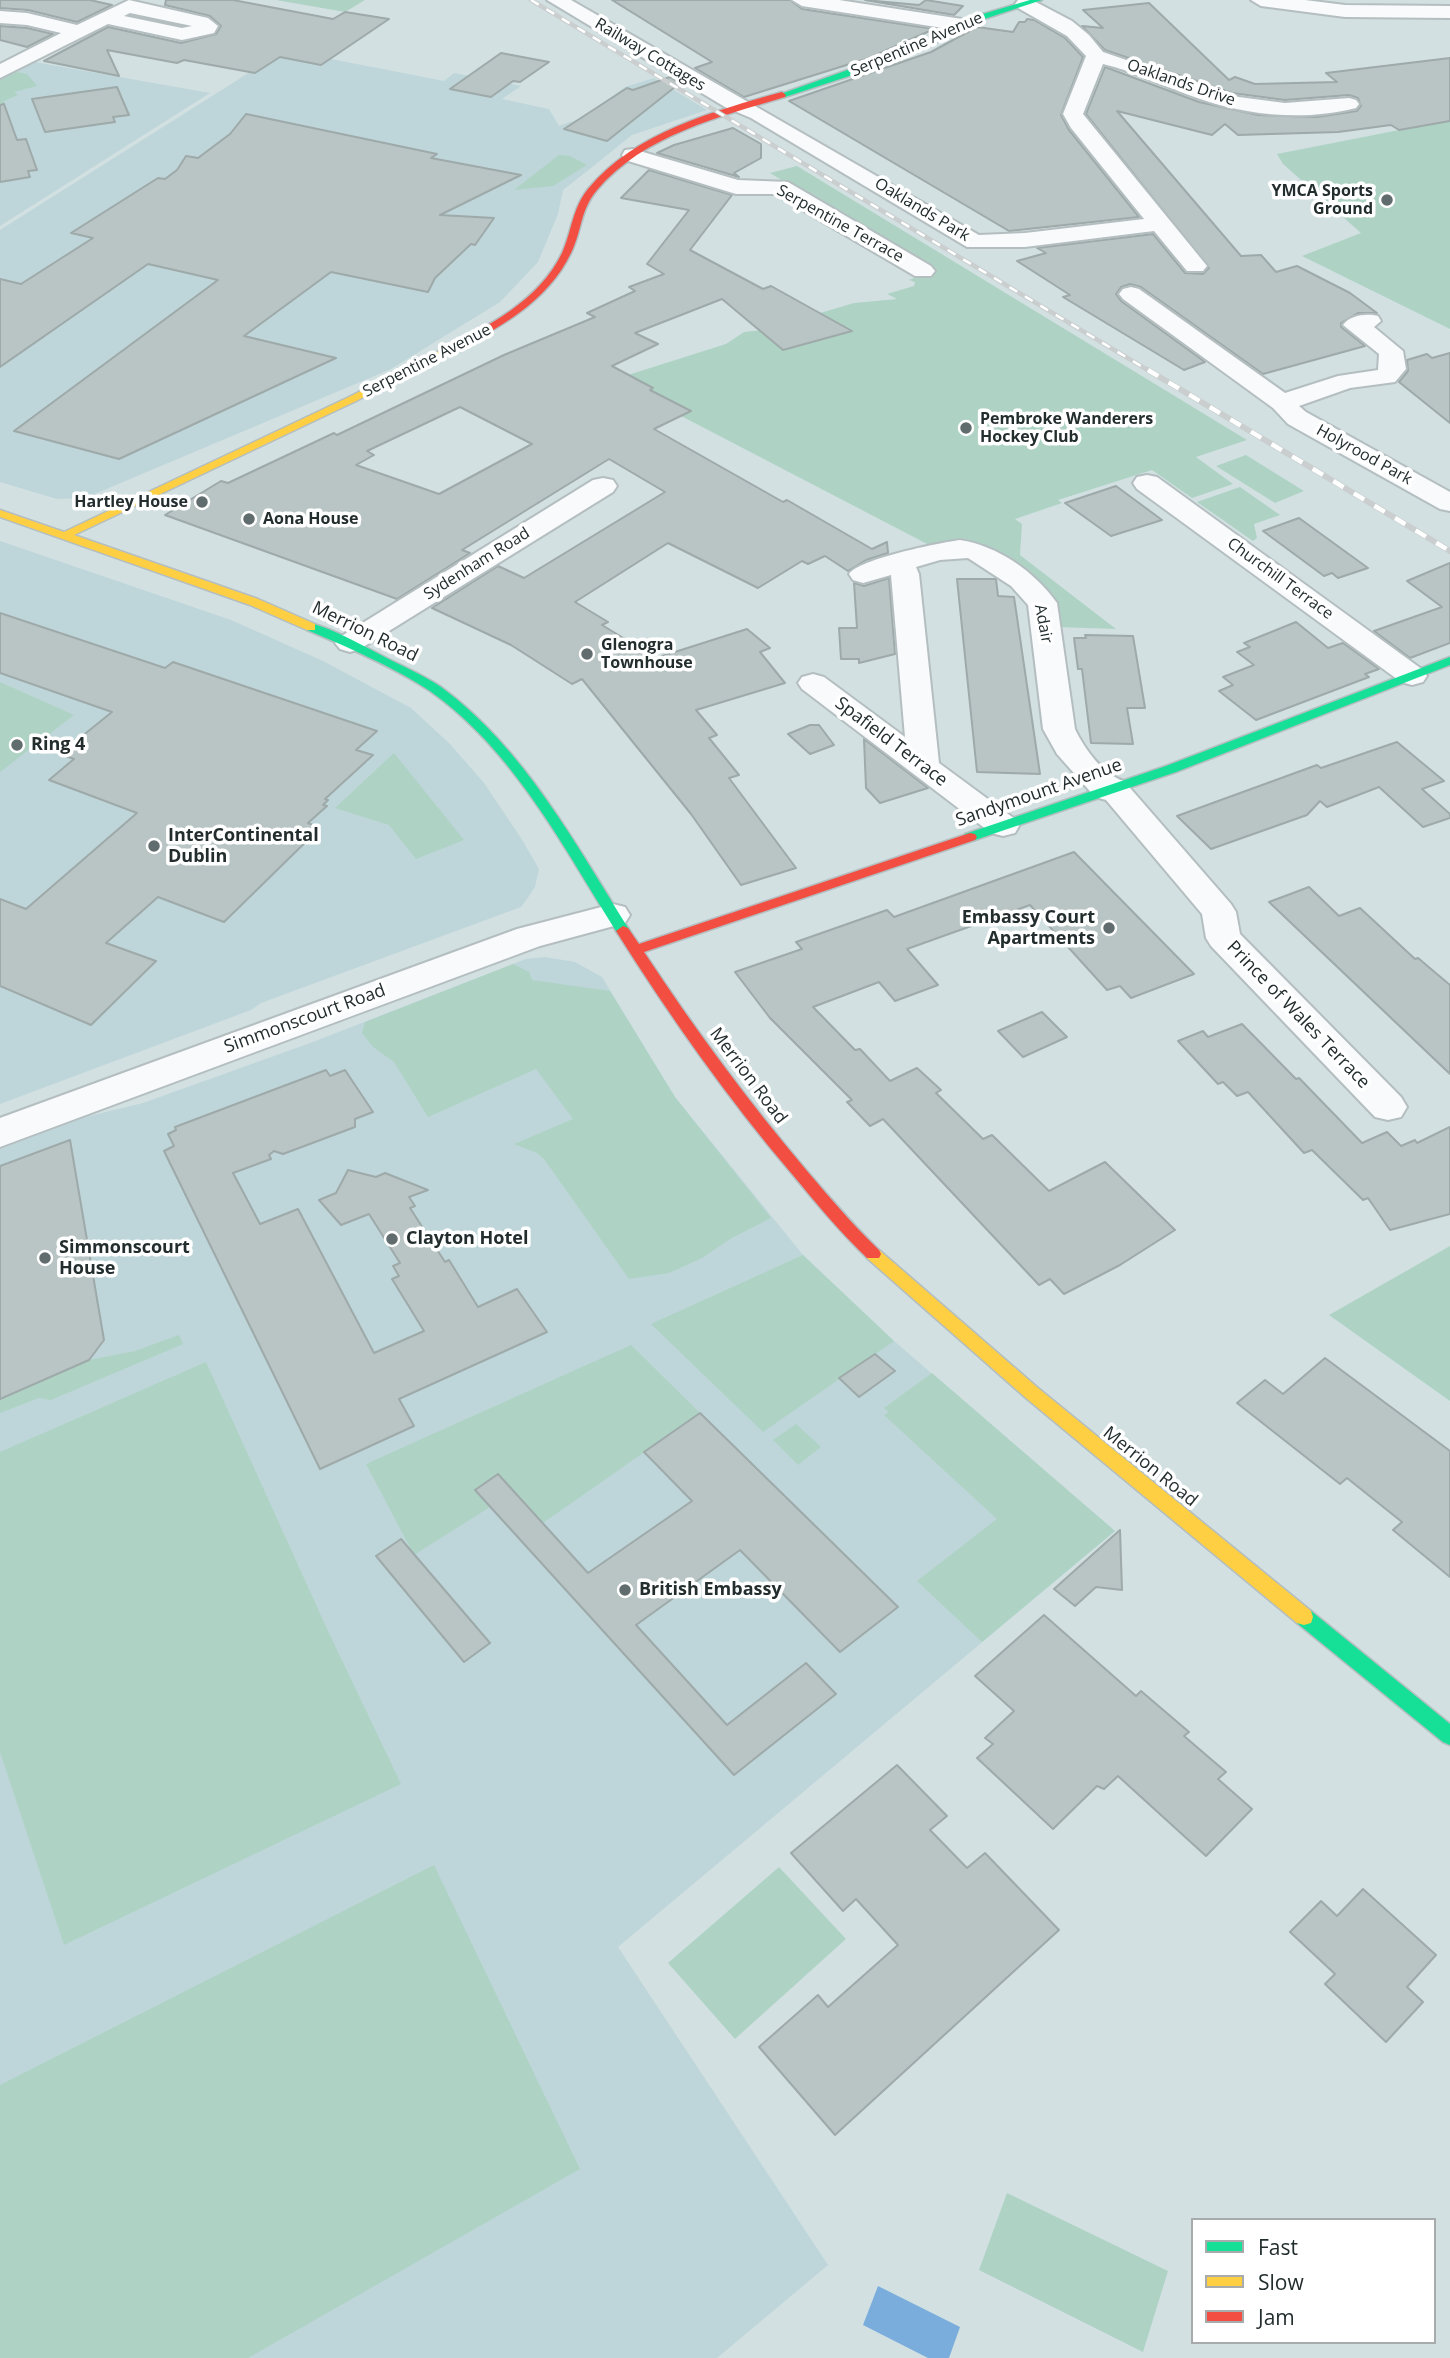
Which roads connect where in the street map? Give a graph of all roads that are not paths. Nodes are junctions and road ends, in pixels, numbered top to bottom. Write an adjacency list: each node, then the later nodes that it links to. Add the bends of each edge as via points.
1 (557, 0): 17 (street, Railway Cottages)
2 (802, 0): 10 (street)
3 (1261, 0): 6 (street, via 1345,10)
4 (1032, 2): 10 (street, Serpentine Avenue); 14 (street, via 1069,28)
5 (132, 3): 9 (street); 9 (street, via 208,26 182,34)
6 (1394, 7): 7 (street)
7 (1450, 12)
8 (0, 17): 11 (street)
9 (106, 18): 11 (street)
10 (962, 25): 17 (street, Serpentine Avenue, via 877,64)
11 (79, 31): 13 (street)
12 (4, 48): 13 (street)
13 (32, 54): 15 (street)
14 (1096, 57): 16 (street, Oaklands Drive, via 1120,61 1198,92 1246,105); 19 (street, via 1073,114)
15 (0, 72)
16 (1349, 104)
17 (744, 108): 18 (street, Serpentine Avenue, via 698,122); 19 (street, Oaklands Park, via 975,242)
18 (632, 155): 21 (street, Serpentine Terrace, via 736,187 780,187); 29 (street, Serpentine Avenue, via 608,173 580,208 559,267 505,320 405,374)
19 (1158, 224): 20 (street)
20 (1195, 266)
21 (923, 271)
22 (1131, 295): 24 (street, Holyrood Park)
23 (1369, 321): 24 (street, via 1356,325 1391,351 1393,369 1386,377 1347,382)
24 (1282, 403): 27 (street, Holyrood Park, via 1297,418)
25 (1147, 483): 34 (street, Churchill Terrace)
26 (603, 486): 32 (street, Sydenham Road)
27 (1450, 503)
28 (0, 513): 29 (street, Merrion Road)
29 (64, 536): 32 (street, Merrion Road, via 254,602)
30 (899, 561): 31 (street, Adair); 36 (street, via 905,574); 37 (street, Adair, via 948,550 977,551 1035,594 1042,603 1059,729 1068,747)
31 (863, 573)
32 (350, 643): 39 (street, Merrion Road, via 436,690 482,729 526,781)
33 (1450, 661): 34 (street, Sandymount Avenue)
34 (1412, 676): 37 (street, Sandymount Avenue)
35 (813, 683): 36 (street, Spafield Terrace)
36 (924, 768): 38 (street, Spafield Terrace)
37 (1109, 789): 38 (street, Sandymount Avenue); 41 (street, Prince of Wales Terrace, via 1219,912 1223,938)
38 (1003, 826): 40 (street, Sandymount Avenue)
39 (613, 915): 40 (street, Merrion Road); 42 (street, Simmonscourt Road, via 516,942)
40 (635, 950): 43 (street, Merrion Road, via 724,1081 856,1238 1096,1448)
41 (1388, 1107)
42 (0, 1133)
43 (1450, 1737)

